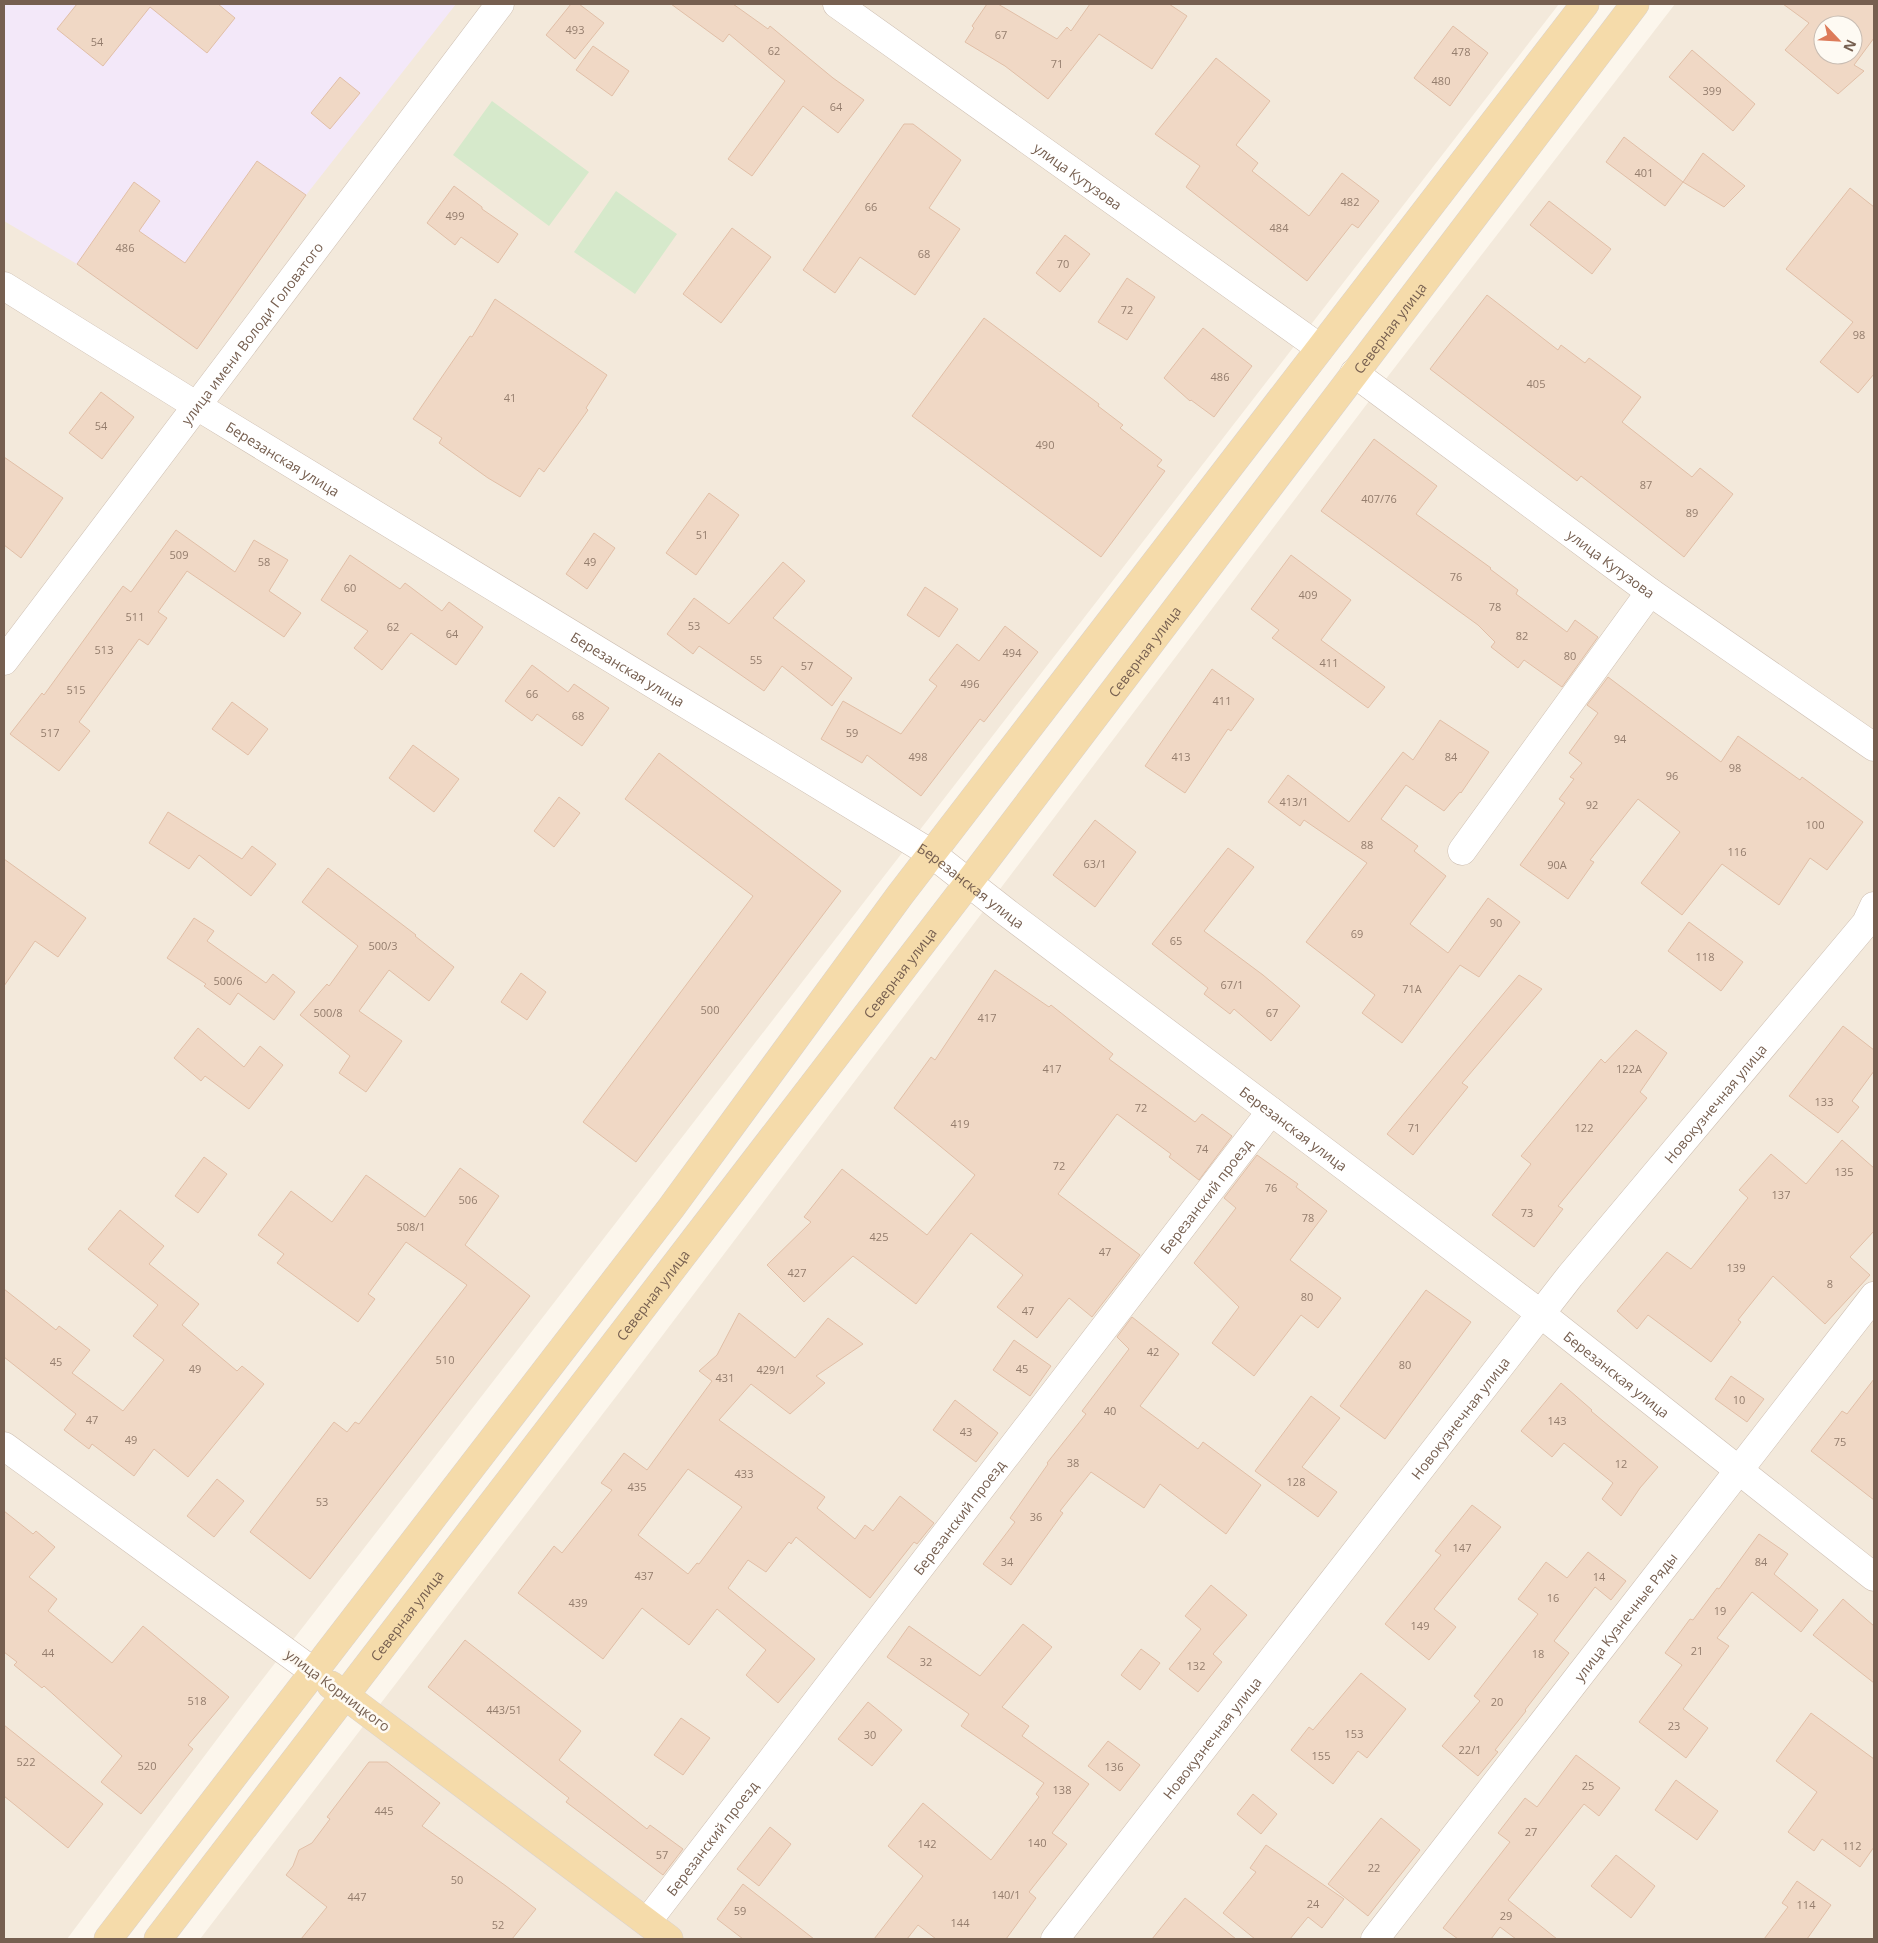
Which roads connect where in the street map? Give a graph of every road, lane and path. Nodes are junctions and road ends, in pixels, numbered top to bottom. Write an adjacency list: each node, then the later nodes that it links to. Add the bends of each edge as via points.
1 (500, 4): 8 (street, улица имени Володи Головатого)
2 (837, 4): 6 (street, улица Кутузова)
3 (1584, 4): 6 (main road)
4 (1635, 4): 7 (main road, Северная улица)
5 (4, 286): 8 (street, Березанская улица)
6 (1320, 348): 13 (main road)
7 (1354, 372): 9 (street, улица Кутузова); 14 (main road, Северная улица)
8 (197, 406): 10 (street, улица имени Володи Головатого); 13 (street, Березанская улица)
9 (1650, 592): 11 (street, улица Кутузова); 12 (street)
10 (4, 661)
11 (1874, 747)
12 (1462, 851)
13 (932, 854): 14 (street, Березанская улица); 22 (main road, via 671,1208)
14 (969, 882): 16 (street, Березанская улица); 23 (main road, Северная улица)
15 (1874, 906): 18 (street, Новокузнечная улица, via 1866,924)
16 (1271, 1111): 18 (street, Березанская улица); 24 (street, Березанский проезд)
17 (1874, 1296): 20 (street, улица Кузнечные Ряды)
18 (1541, 1314): 20 (street, Березанская улица); 28 (street, Новокузнечная улица)
19 (4, 1446): 22 (street, улица Корницкого)
20 (1739, 1470): 21 (street, Березанская улица); 29 (street, улица Кузнечные Ряды)
21 (1874, 1577)
22 (314, 1672): 23 (main road, улица Корницкого); 25 (main road)
23 (344, 1695): 24 (main road, улица Корницкого); 26 (main road, Северная улица)
24 (646, 1922): 27 (main road, улица Корницкого)
25 (108, 1939)
26 (158, 1939)
27 (669, 1939)
28 (1056, 1939)
29 (1375, 1939)

